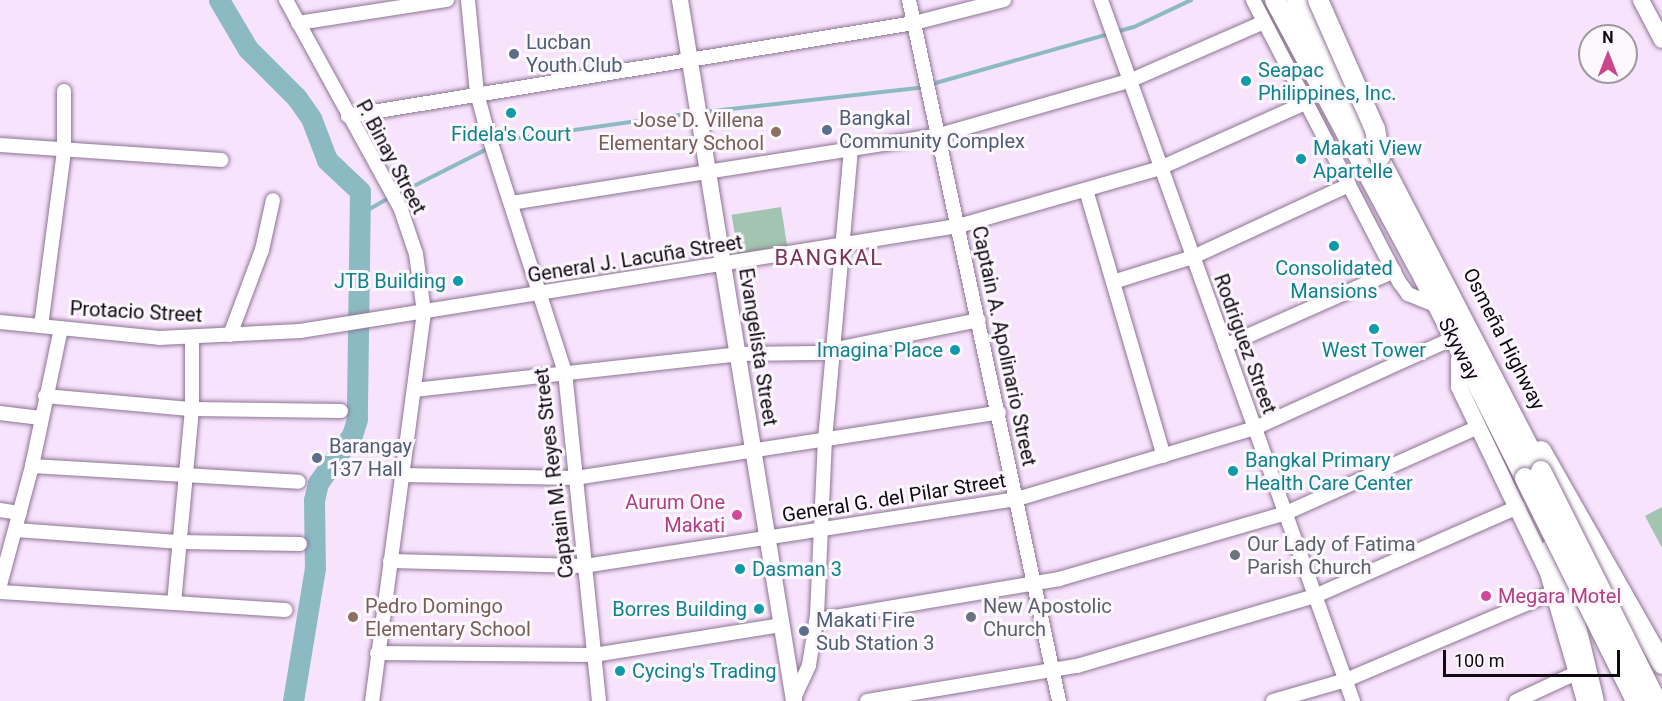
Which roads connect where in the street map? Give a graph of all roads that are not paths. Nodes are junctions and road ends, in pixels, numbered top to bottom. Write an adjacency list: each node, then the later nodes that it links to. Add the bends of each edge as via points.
1 (286, 0): 15 (street, P. Binay Street)
2 (447, 0): 15 (street)
3 (468, 0): 21 (street, Captain M. Reyes Street)
4 (680, 0): 18 (main road, Evangelista Street)
5 (909, 0): 16 (street, Captain A. Apolinario Street)
6 (1004, 0): 16 (street)
7 (1101, 0): 19 (street, Rodriguez Street)
8 (1252, 0): 14 (street)
9 (1273, 0): 43 (main road); 115 (highway, Skyway, bridge, via 1419,268)
10 (1298, 0): 28 (highway, Skyway, bridge)
11 (1304, 0): 61 (main road, Osmeña Highway)
12 (1318, 0): 28 (highway, bridge, via 1375,129)
13 (1641, 0): 17 (main road)
14 (1264, 22): 19 (street); 22 (street)
15 (298, 23): 23 (street, P. Binay Street)
16 (914, 23): 18 (street); 24 (street, Captain A. Apolinario Street)
17 (1662, 40)
18 (690, 58): 21 (street); 31 (main road, Evangelista Street)
19 (1129, 81): 24 (street); 30 (street, Rodriguez Street)
20 (64, 91): 27 (street)
21 (477, 93): 23 (street); 35 (street, Captain M. Reyes Street)
22 (1305, 103): 30 (street, General J. Lacuña Street); 32 (street)
23 (348, 116): 44 (street, P. Binay Street, via 400,207 416,254)
24 (939, 135): 26 (street); 36 (street, Captain A. Apolinario Street)
25 (0, 145): 27 (street)
26 (851, 150): 31 (street); 37 (street)
27 (64, 151): 29 (street); 48 (street)
28 (1380, 157): 116 (highway, Skyway, bridge)
29 (221, 160)
30 (1160, 168): 33 (street, General J. Lacuña Street); 38 (street, Rodriguez Street)
31 (709, 171): 35 (street); 39 (main road, Evangelista Street)
32 (1349, 185): 38 (street); 40 (street)
33 (1086, 190): 36 (street, General J. Lacuña Street); 41 (street)
34 (273, 200): 50 (street, via 262,250)
35 (511, 203): 42 (street, Captain M. Reyes Street)
36 (958, 226): 37 (street, General J. Lacuña Street); 45 (street, Captain A. Apolinario Street)
37 (840, 246): 39 (street, General J. Lacuña Street); 54 (street)
38 (1193, 257): 41 (street); 53 (street, Rodriguez Street)
39 (724, 265): 42 (street, General J. Lacuña Street); 55 (main road, Evangelista Street)
40 (1394, 271): 43 (street, via 1408,294); 53 (street)
41 (1113, 282): 70 (street)
42 (540, 293): 44 (street, General J. Lacuña Street); 57 (street, Captain M. Reyes Street)
43 (1430, 303): 52 (main road)
44 (424, 312): 47 (street, General J. Lacuña Street); 58 (street, P. Binay Street)
45 (980, 320): 54 (street); 63 (street, Captain A. Apolinario Street)
46 (0, 322): 48 (street, Protacio Street)
47 (343, 325): 50 (street, Protacio Street)
48 (41, 326): 49 (street, Protacio Street)
49 (61, 328): 51 (street, Protacio Street); 59 (street)
50 (230, 335): 51 (street, Protacio Street)
51 (192, 337): 60 (street)
52 (1449, 340): 56 (main road); 67 (street, General G. del Pilar Street)
53 (1225, 346): 67 (street, Rodriguez Street)
54 (831, 348): 55 (street, via 817,353); 68 (street)
55 (738, 354): 57 (street); 69 (main road, Evangelista Street)
56 (1459, 359): 66 (main road, via 1459,387); 113 (main road, via 1528,498 1577,622)
57 (565, 372): 58 (street); 74 (street, Captain M. Reyes Street)
58 (414, 390): 72 (street, P. Binay Street)
59 (45, 396): 60 (street); 65 (street)
60 (192, 409): 62 (street); 73 (street)
61 (1517, 410): 90 (main road, Osmeña Highway); 100 (highway)
62 (341, 411)
63 (999, 412): 68 (street); 76 (street, Captain A. Apolinario Street)
64 (0, 413): 65 (street)
65 (40, 418): 71 (street)
66 (1478, 427): 77 (main road); 80 (street)
67 (1255, 428): 70 (street, General G. del Pilar Street); 80 (street, Rodriguez Street)
68 (825, 440): 69 (street); 81 (street)
69 (754, 450): 74 (street); 83 (main road, Evangelista Street)
70 (1164, 456): 76 (street, General G. del Pilar Street)
71 (32, 466): 73 (street); 79 (street)
72 (401, 475): 74 (street); 86 (street, P. Binay Street)
73 (186, 476): 75 (street); 84 (street)
74 (574, 478): 87 (street, Captain M. Reyes Street)
75 (299, 482)
76 (1017, 499): 81 (street, General G. del Pilar Street); 88 (street, Captain A. Apolinario Street)
77 (1518, 507): 92 (main road); 93 (street)
78 (0, 510): 79 (street)
79 (20, 513): 82 (street)
80 (1286, 513): 88 (street); 93 (street, Rodriguez Street)
81 (820, 529): 83 (street, General G. del Pilar Street); 96 (street)
82 (16, 530): 84 (street); 89 (street)
83 (766, 538): 87 (street, General G. del Pilar Street); 97 (main road, Evangelista Street)
84 (178, 542): 85 (street); 94 (street)
85 (300, 544)
86 (390, 561): 87 (street, General G. del Pilar Street); 98 (street, P. Binay Street)
87 (584, 566): 99 (street, Captain M. Reyes Street)
88 (1035, 584): 96 (street); 101 (street, Captain A. Apolinario Street)
89 (0, 585)
90 (1602, 586): 114 (main road); 117 (main road, Osmeña Highway)
91 (0, 592): 94 (street)
92 (1554, 592): 102 (main road); 103 (street)
93 (1315, 596): 101 (street); 103 (street, Rodriguez Street)
94 (174, 603): 95 (street)
95 (285, 610)
96 (817, 620): 104 (street, via 809,665)
97 (781, 624): 99 (street); 104 (main road, Evangelista Street)
98 (377, 653): 99 (street); 105 (street, P. Binay Street)
99 (594, 655): 106 (street, Captain M. Reyes Street)
100 (1662, 664)
101 (1053, 672): 107 (street); 108 (street, Captain A. Apolinario Street)
102 (1576, 673): 111 (street); 112 (main road)
103 (1346, 680): 109 (street); 110 (street, Rodriguez Street)
104 (793, 700)
105 (372, 701)
106 (599, 701)
107 (867, 701)
108 (1059, 701)
109 (1273, 701)
110 (1353, 701)
111 (1516, 701)
112 (1585, 701)
113 (1596, 701)
114 (1628, 701)
115 (1636, 701)
116 (1656, 701)
117 (1660, 701)

